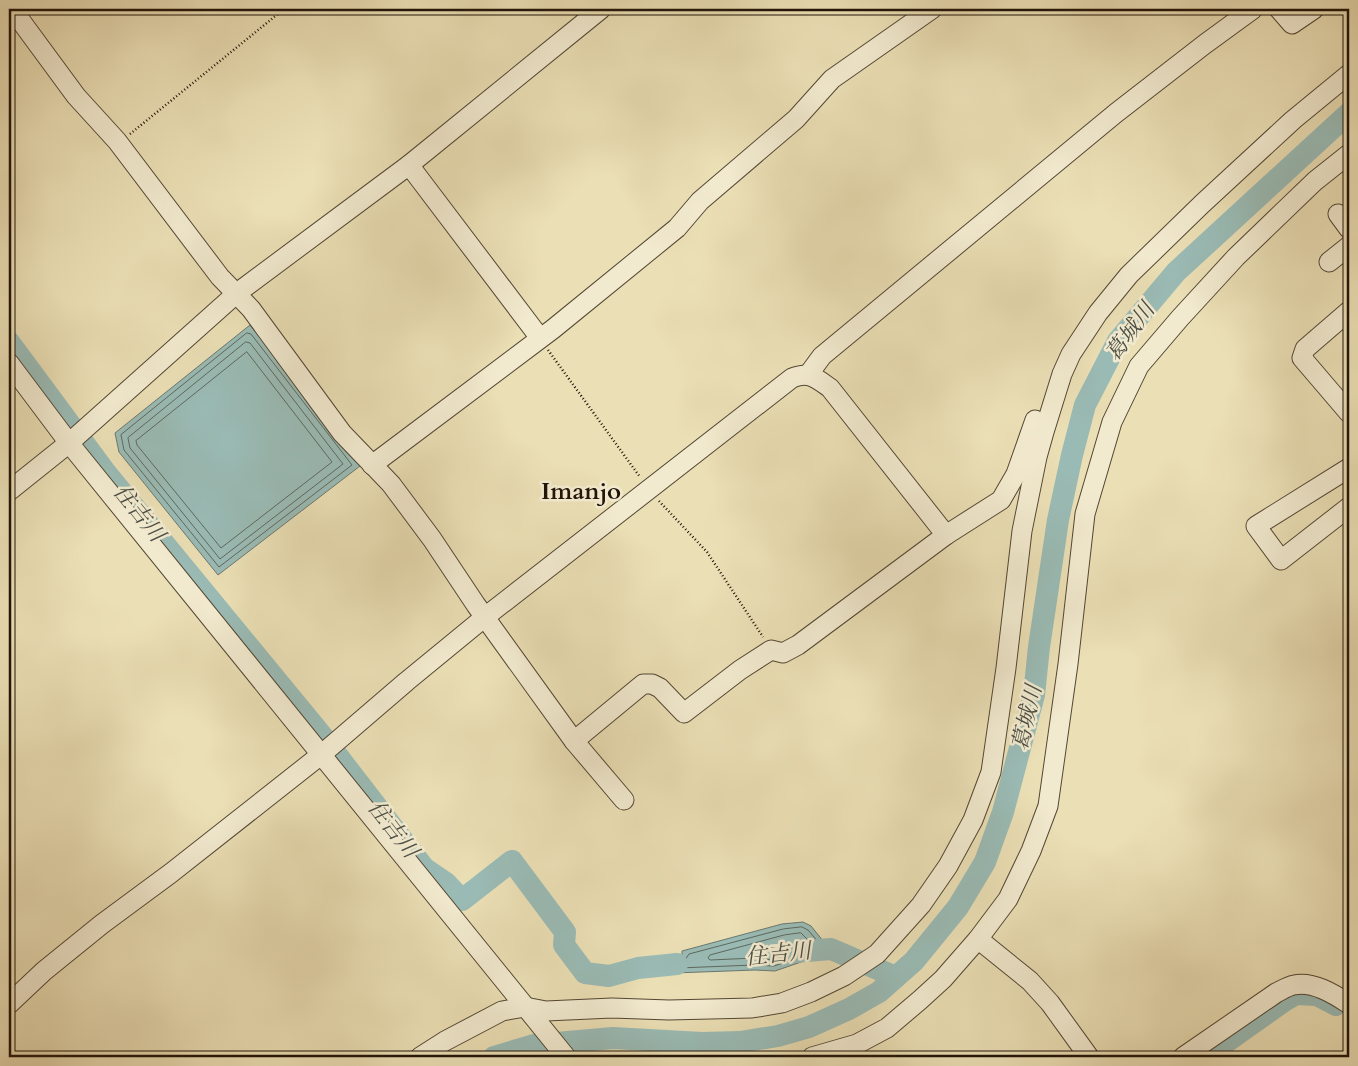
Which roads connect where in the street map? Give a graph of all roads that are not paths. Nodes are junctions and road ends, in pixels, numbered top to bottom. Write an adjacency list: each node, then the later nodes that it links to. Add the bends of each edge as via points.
1 (12, 9): 12 (street, via 76,96 117,141 209,263)
2 (601, 9): 9 (street)
3 (932, 9): 14 (street, via 832,79 796,119 700,201 677,228)
4 (1254, 9): 17 (street, via 1108,120 822,356)
5 (1279, 9): 6 (street, via 1292,24)
6 (1314, 9)
7 (1349, 74): 16 (street, via 1293,120 1129,275 1098,313)
8 (1349, 154): 29 (street, via 1315,181 1236,258 1174,325 1139,366 1112,422 1085,514 1048,806 1008,899)
9 (409, 165): 12 (street); 14 (street)
10 (1349, 246): 11 (street)
11 (1330, 262)
12 (237, 294): 19 (street); 20 (street, via 342,433)
13 (1349, 311): 18 (street, via 1305,349 1302,358)
14 (540, 338): 20 (street)
15 (9, 363): 19 (street)
16 (1062, 374): 24 (street, via 1045,392 1016,474 1001,500); 32 (street, via 1037,457 1022,531 992,772 973,820 948,866 921,905 877,954 844,976 782,1003 752,1008 612,1008)
17 (808, 375): 24 (street, via 830,388); 25 (street, via 792,378)
18 (1349, 413)
19 (75, 437): 22 (street); 27 (street)
20 (372, 465): 25 (street, via 391,484 432,539)
21 (1349, 468): 23 (street, via 1256,526 1282,560)
22 (9, 490)
23 (1349, 507)
24 (946, 535): 26 (street, via 798,645 783,653 771,650 684,713 660,688 643,684)
25 (485, 617): 26 (street); 27 (street)
26 (574, 741): 28 (street)
27 (326, 750): 30 (street, via 102,924); 32 (street)
28 (624, 800)
29 (978, 939): 35 (street, via 943,978 887,1028 857,1044); 36 (street, via 1030,981)
30 (10, 1000)
31 (1349, 1004): 37 (street, via 1318,988 1293,985 1276,993)
32 (530, 1012): 33 (street, via 502,1011); 34 (street)
33 (420, 1057)
34 (566, 1057)
35 (812, 1057)
36 (1089, 1057)
37 (1183, 1057)

